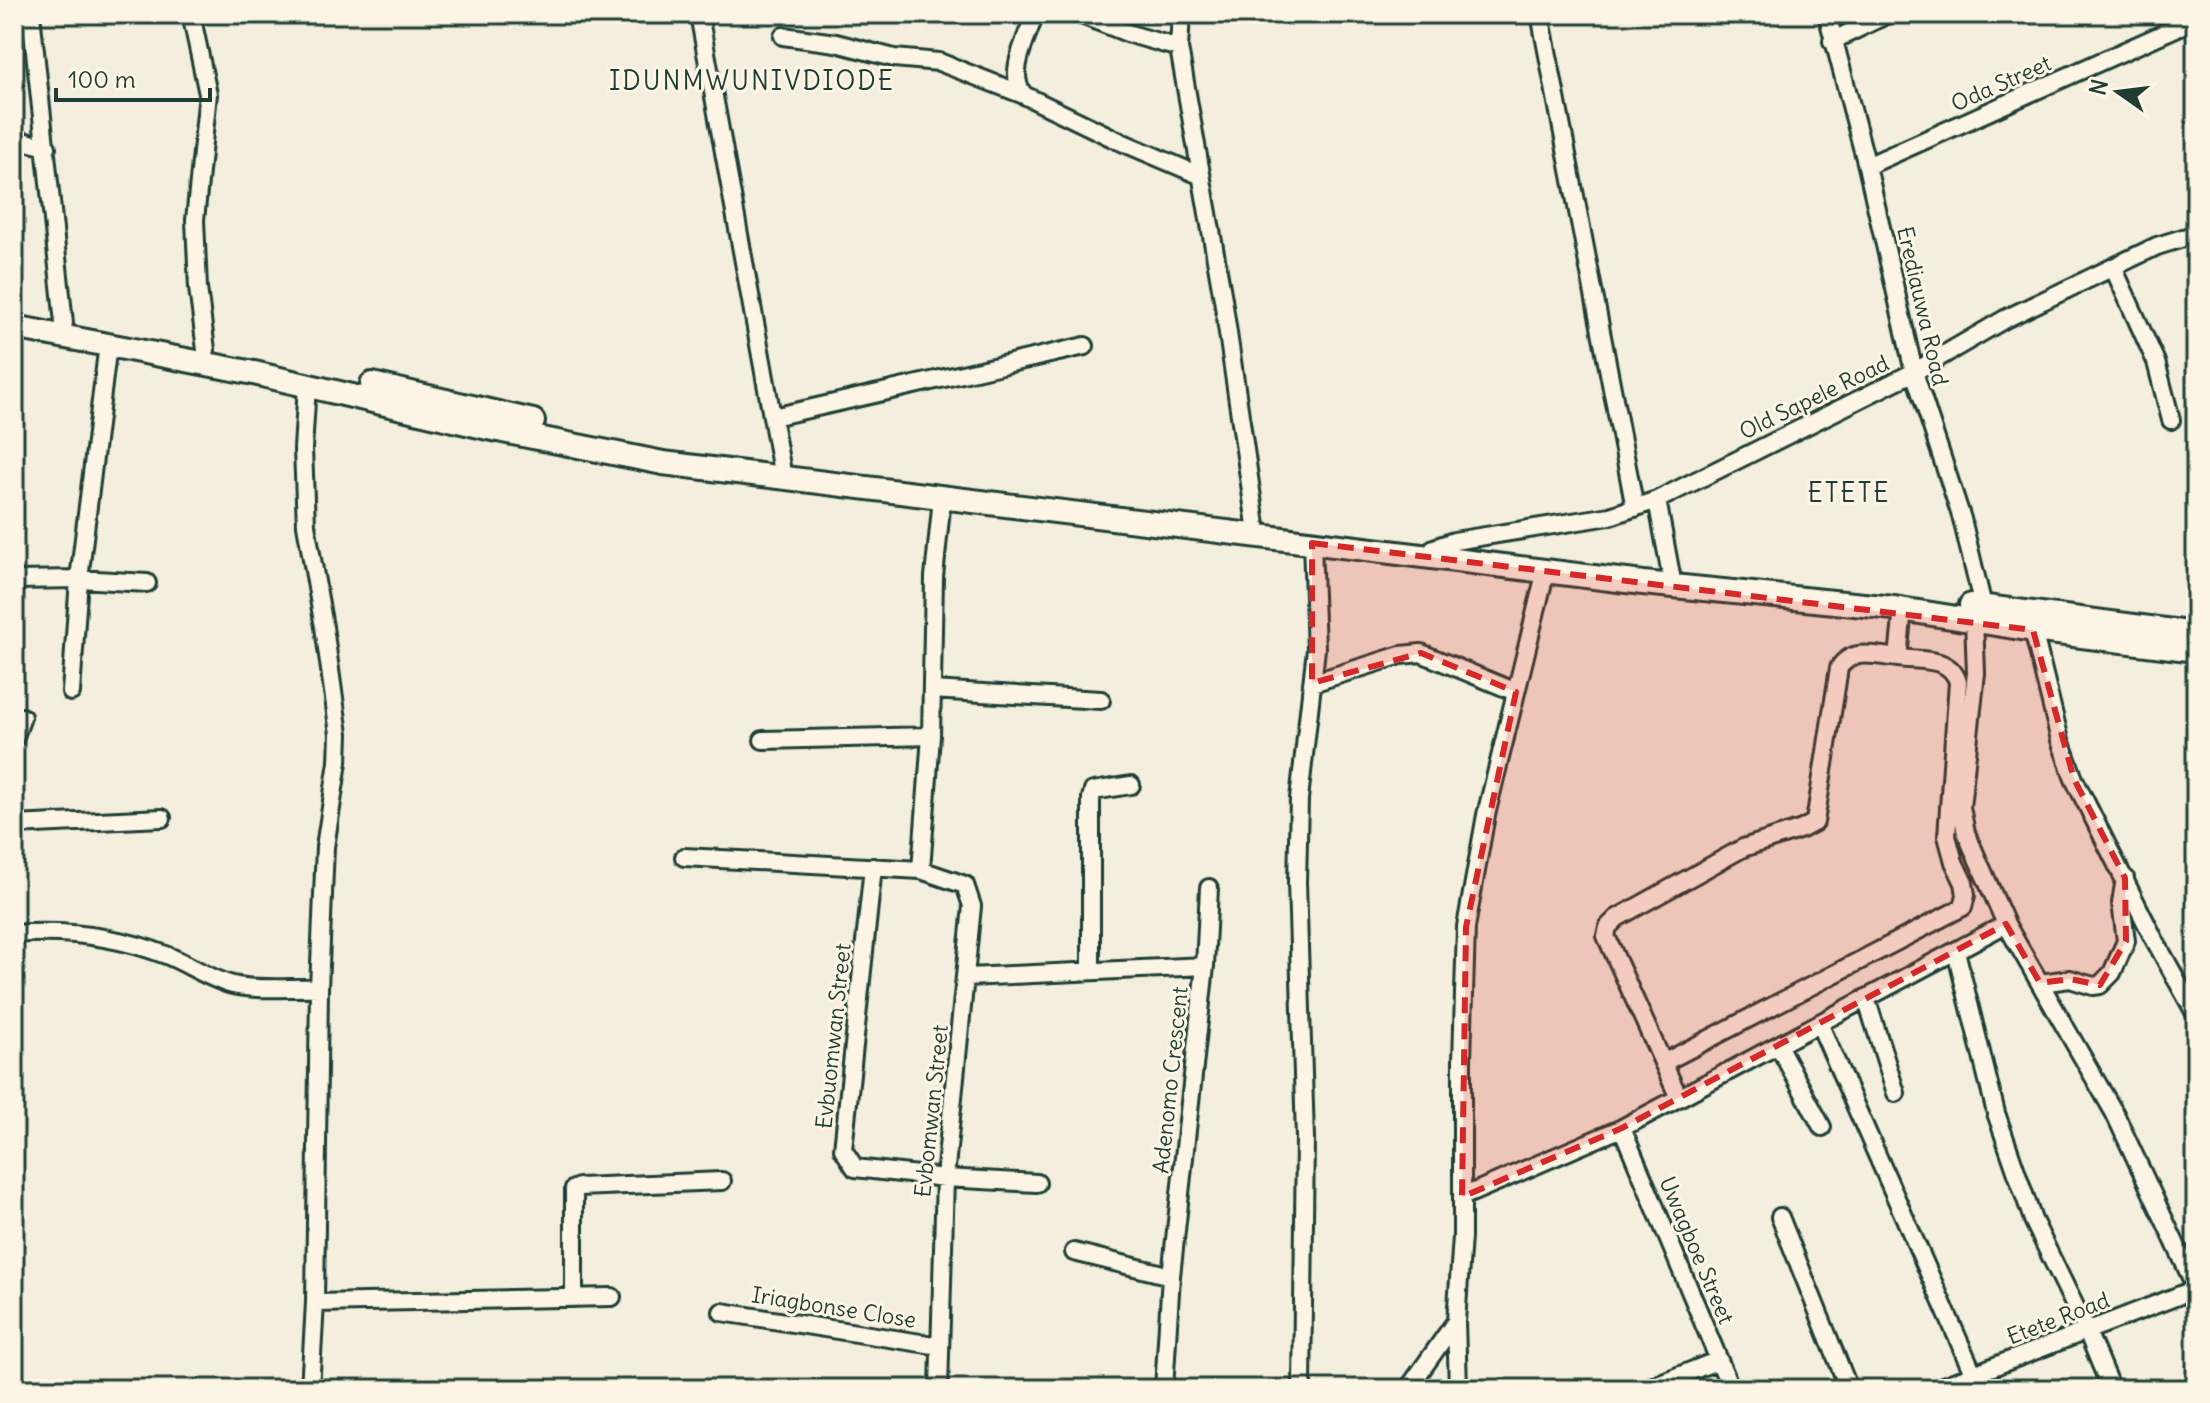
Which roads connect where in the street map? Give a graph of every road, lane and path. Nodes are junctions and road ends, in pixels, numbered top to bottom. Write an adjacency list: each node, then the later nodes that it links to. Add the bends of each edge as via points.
1 (31, 14): 16 (street)
2 (191, 14): 26 (street, via 208,94 195,220)
3 (699, 14): 29 (street)
4 (1035, 14): 14 (street, via 1016,72 1016,87)
5 (1079, 14): 13 (street)
6 (1181, 14): 13 (street)
7 (1540, 14): 35 (street)
8 (1827, 14): 12 (street, Erediauwa Road)
9 (1888, 14): 12 (street)
10 (2196, 19): 17 (street, Oda Street)
11 (783, 36): 14 (street, via 939,62)
12 (1832, 41): 17 (street, Erediauwa Road)
13 (1179, 48): 18 (street)
14 (1024, 95): 18 (street)
15 (14, 139): 16 (street)
16 (47, 147): 22 (street)
17 (1867, 166): 27 (street, Erediauwa Road)
18 (1199, 175): 36 (street)
19 (2196, 234): 20 (street, Old Sapele Road)
20 (2113, 267): 27 (street, Old Sapele Road, via 2005,319); 31 (street, via 2156,362)
21 (14, 315): 22 (highway)
22 (64, 323): 26 (highway)
23 (14, 327): 24 (highway)
24 (108, 344): 28 (highway); 41 (street)
25 (1085, 346): 29 (street)
26 (206, 350): 30 (highway, via 432,396)
27 (1914, 372): 34 (street, Old Sapele Road); 45 (street, Erediauwa Road, via 1962,519)
28 (307, 385): 30 (highway); 76 (street, via 306,525 339,734 325,847)
29 (773, 417): 32 (street)
30 (489, 420): 32 (highway); 33 (highway, via 663,463)
31 (2171, 420)
32 (781, 466): 36 (highway)
33 (942, 498): 37 (highway); 51 (street)
34 (1657, 500): 35 (street, Old Sapele Road); 40 (street)
35 (1635, 508): 38 (street, Old Sapele Road)
36 (1256, 525): 38 (highway)
37 (1312, 543): 39 (highway); 50 (street)
38 (1434, 548): 40 (highway)
39 (1546, 570): 44 (highway); 53 (street)
40 (1671, 575): 45 (highway)
41 (79, 579): 42 (street); 43 (street); 52 (street)
42 (14, 580)
43 (147, 583)
44 (1903, 609): 45 (highway); 49 (street)
45 (1978, 613): 46 (highway); 47 (highway); 67 (street, Erediauwa Road, via 1961,807 1966,833)
46 (2033, 630): 48 (highway); 65 (street, via 2074,779)
47 (2196, 634)
48 (2196, 650)
49 (1898, 658): 81 (street, via 1853,655 1839,668 1815,822 1743,848 1608,927 1615,961); 81 (street, via 1944,663 1958,682 1947,836 1964,883 1963,907)
50 (1312, 683): 53 (street, via 1421,653); 106 (street, via 1299,799 1297,882 1305,1138)
51 (932, 690): 54 (street); 56 (street)
52 (71, 692)
53 (1516, 692): 89 (street, via 1466,927)
54 (1101, 700)
55 (22, 717): 57 (street)
56 (931, 736): 58 (street); 64 (street)
57 (14, 739)
58 (763, 740)
59 (1131, 785): 73 (street, via 1098,788 1091,798)
60 (162, 818): 61 (street)
61 (14, 825)
62 (684, 857): 63 (street, Evbomwan Street)
63 (873, 867): 64 (street, Evbomwan Street); 86 (street, Evbuomwan Street, via 843,1149 855,1168)
64 (921, 870): 74 (street, Evbomwan Street, via 965,885 972,906)
65 (2125, 878): 69 (street, via 2121,903); 70 (street)
66 (1209, 888): 72 (street)
67 (2006, 924): 71 (street); 75 (street, Erediauwa Road)
68 (14, 934): 76 (street, via 115,940 167,955 237,986)
69 (2127, 936): 70 (street); 75 (street, via 2112,973 2100,985 2070,979)
70 (2154, 939): 78 (street)
71 (1956, 951): 77 (street); 99 (street, via 1996,1113 2028,1207)
72 (1205, 966): 73 (street, Adenomo Crescent); 92 (street, Adenomo Crescent)
73 (1091, 971): 74 (street, Adenomo Crescent)
74 (967, 977): 86 (street, Evbomwan Street)
75 (2040, 983): 93 (street, Erediauwa Road, via 2115,1114)
76 (319, 988): 96 (street)
77 (1866, 998): 79 (street); 82 (street)
78 (2196, 1015)
79 (1819, 1023): 80 (street); 102 (street)
80 (1778, 1045): 83 (street); 84 (street)
81 (1663, 1063): 83 (street)
82 (1896, 1093)
83 (1679, 1098): 85 (street)
84 (1822, 1127)
85 (1622, 1128): 89 (street); 101 (street, Uwagboe Street)
86 (945, 1178): 88 (street, Evbuomwan Street); 100 (street, Evbomwan Street)
87 (722, 1181): 95 (street, via 574,1189)
88 (1037, 1183)
89 (1462, 1197): 98 (street)
90 (1780, 1217): 111 (street)
91 (1074, 1252): 92 (street)
92 (1171, 1276): 105 (street, Adenomo Crescent)
93 (2196, 1288): 99 (street, Etete Road)
94 (612, 1297): 95 (street)
95 (574, 1298): 96 (street)
96 (315, 1303): 103 (street)
97 (722, 1312): 100 (street, Iriagbonse Close)
98 (1456, 1321): 107 (street); 108 (street)
99 (2087, 1331): 102 (street, Etete Road); 113 (street)
100 (940, 1346): 104 (street, Evbomwan Street)
101 (1719, 1360): 109 (street); 110 (street, Uwagboe Street)
102 (1977, 1381): 112 (street, Etete Road)
103 (310, 1389)
104 (939, 1389)
105 (1164, 1389)
106 (1302, 1389)
107 (1408, 1389)
108 (1458, 1389)
109 (1645, 1389)
110 (1731, 1389)
111 (1849, 1389)
112 (1935, 1389)
113 (2111, 1389)

